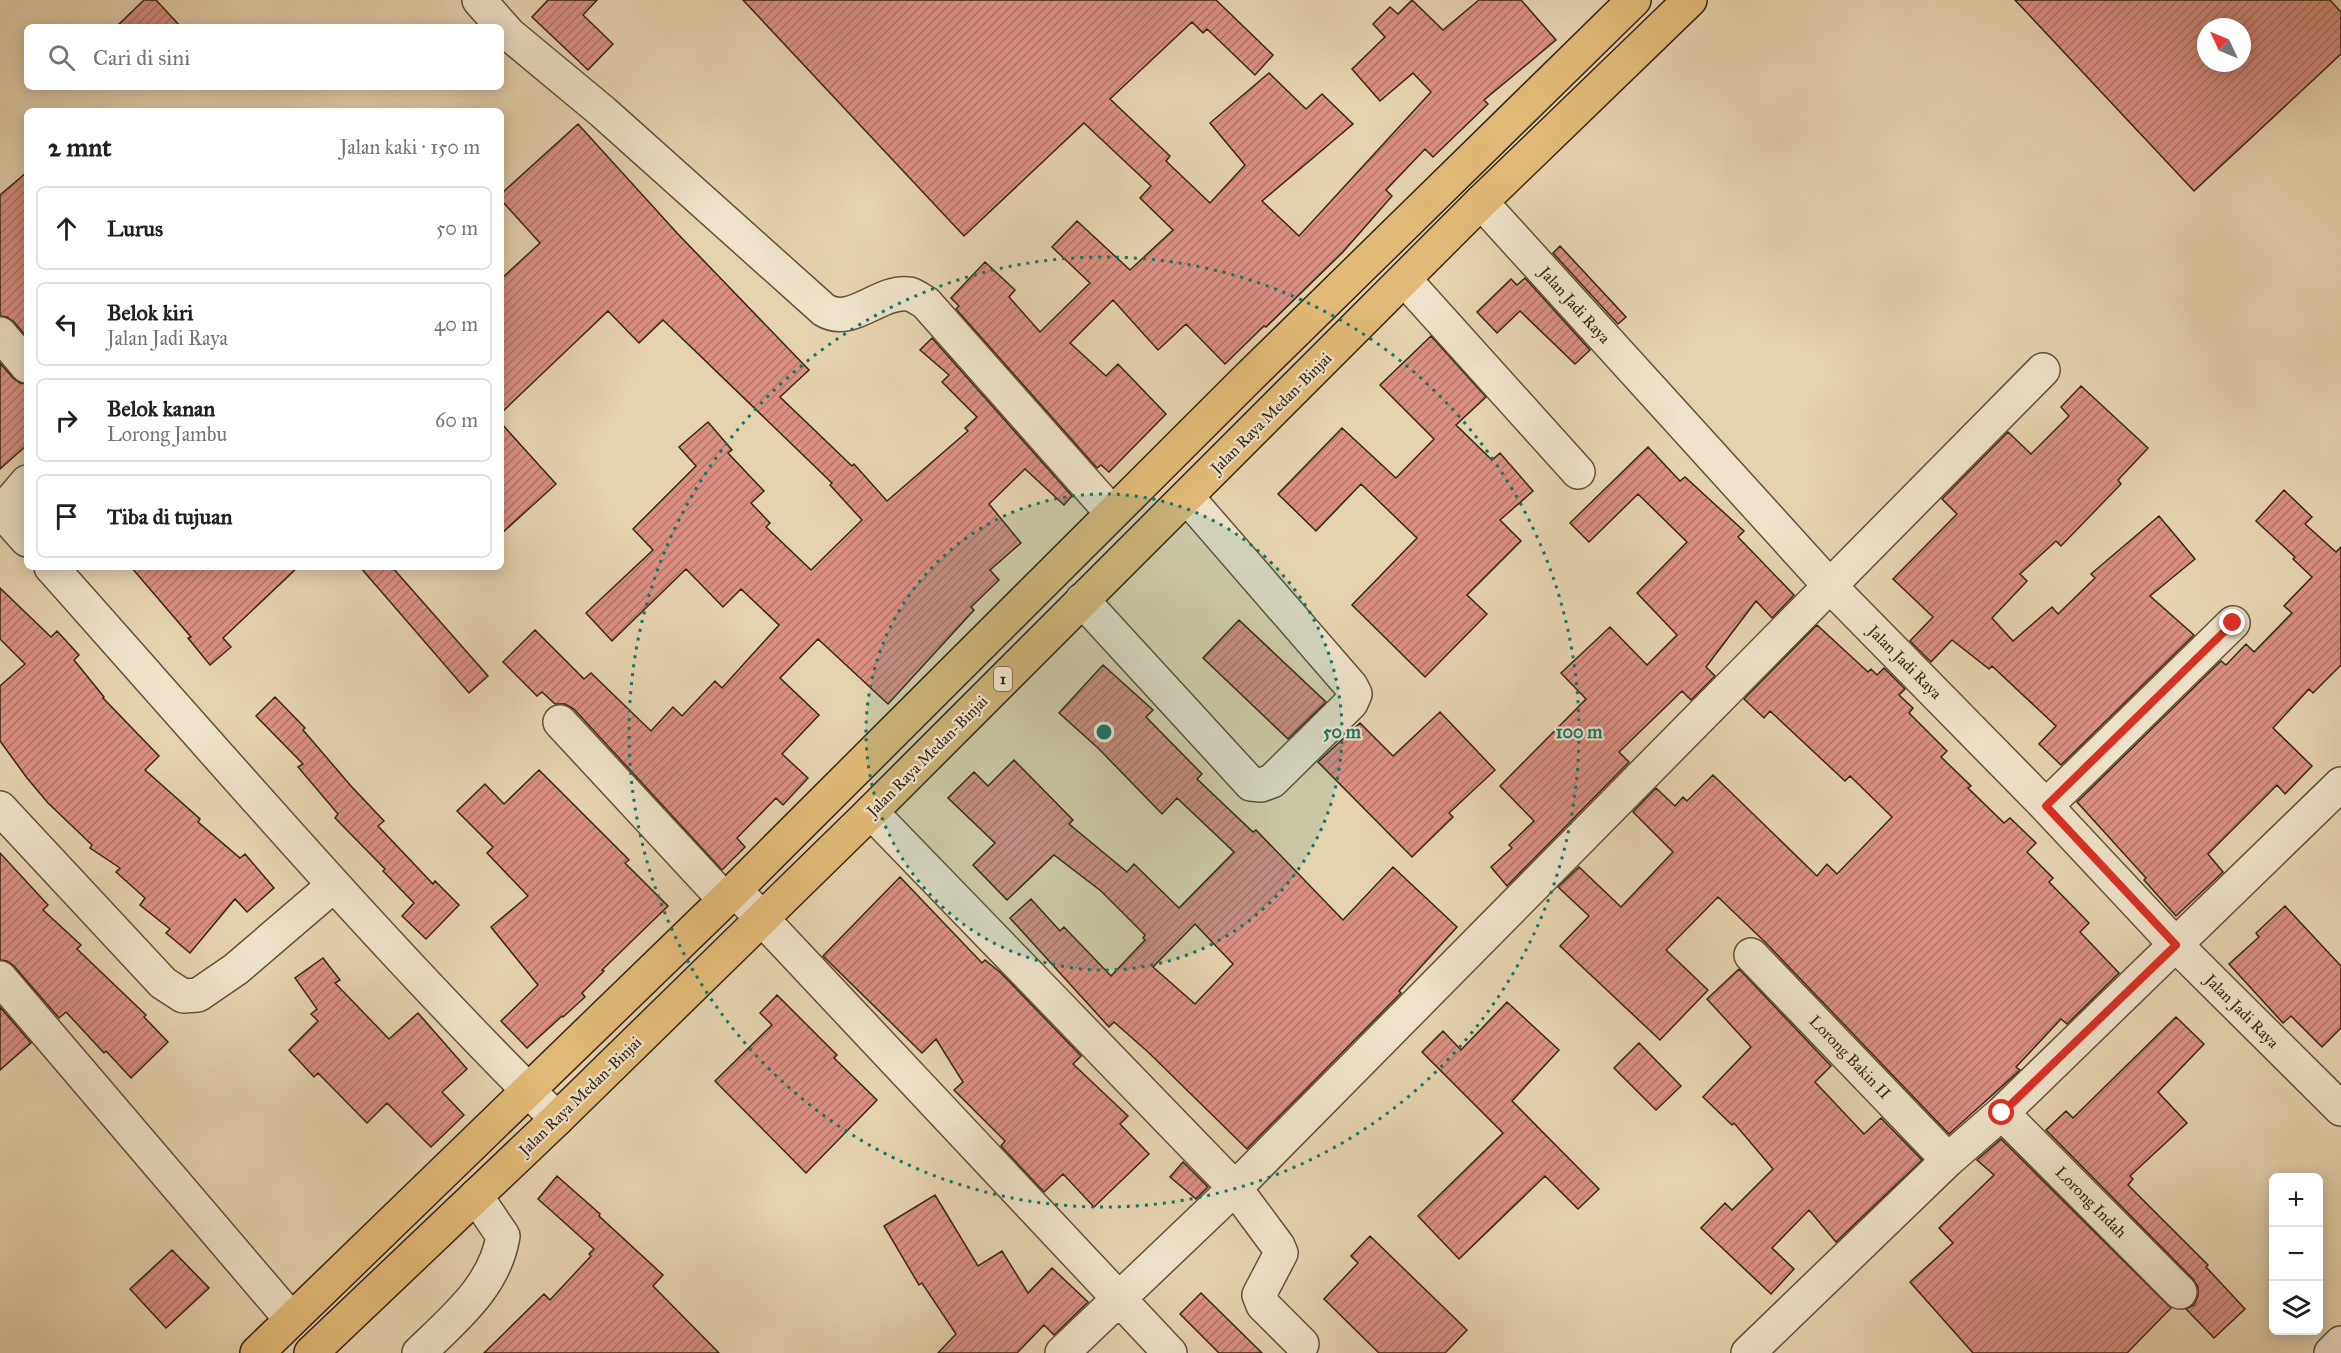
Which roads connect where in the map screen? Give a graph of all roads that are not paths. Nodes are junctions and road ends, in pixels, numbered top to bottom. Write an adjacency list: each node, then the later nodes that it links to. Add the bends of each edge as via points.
1 (479, 0): 4 (street)
2 (1634, 0): 15 (highway)
3 (1690, 0): 6 (highway, Jalan Raya Medan-Binjai / 1)
4 (500, 24)
5 (504, 28): 15 (street, via 824,310 844,315 891,296 910,294 926,303)
6 (1482, 202): 7 (highway, Jalan Raya Medan-Binjai / 1); 18 (street, Jalan Jadi Raya)
7 (1405, 280): 11 (street); 13 (highway, Jalan Raya Medan-Binjai / 1)
8 (0, 334): 9 (street)
9 (24, 362)
10 (2043, 370): 18 (street)
11 (1578, 472)
12 (24, 486): 14 (street)
13 (1186, 497): 19 (highway, Jalan Raya Medan-Binjai / 1); 19 (street, via 1351,686 1355,694 1351,703 1272,780 1251,784)
14 (1, 513): 16 (street)
15 (1112, 513): 27 (highway)
16 (24, 537)
17 (54, 570): 26 (street)
18 (1829, 585): 23 (street, Jalan Jadi Raya); 37 (street)
19 (1082, 600): 25 (highway, Jalan Raya Medan-Binjai / 1)
20 (2233, 623): 23 (street)
21 (560, 722): 27 (street)
22 (2341, 784): 29 (street)
23 (2046, 806): 29 (street, Jalan Jadi Raya)
24 (0, 808): 26 (street, via 163,984 183,996 198,995 236,969)
25 (872, 812): 28 (highway, Jalan Raya Medan-Binjai / 1); 37 (street)
26 (334, 885): 32 (street)
27 (730, 895): 28 (street); 32 (highway)
28 (762, 918): 35 (highway, Jalan Raya Medan-Binjai / 1); 40 (street)
29 (2176, 945): 33 (street, Jalan Jadi Raya); 34 (street)
30 (1751, 955): 36 (street, Lorong Bakin II)
31 (0, 978): 41 (street)
32 (529, 1091): 35 (street); 41 (highway)
33 (2341, 1109)
34 (2002, 1113): 36 (street); 39 (street, Lorong Indah)
35 (557, 1119): 38 (highway, Jalan Raya Medan-Binjai / 1)
36 (1948, 1160): 49 (street)
37 (1235, 1188): 40 (street); 43 (street, via 1281,1253 1259,1295 1263,1305)
38 (476, 1196): 45 (highway, Jalan Raya Medan-Binjai / 1); 46 (street, via 503,1236 500,1255 485,1286)
39 (2180, 1292)
40 (1119, 1298): 47 (street); 48 (street)
41 (291, 1319): 44 (highway)
42 (2341, 1343): 50 (street)
43 (1302, 1344)
44 (256, 1353)
45 (311, 1353)
46 (418, 1353)
47 (1062, 1353)
48 (1170, 1353)
49 (1748, 1353)
50 (2331, 1353)

